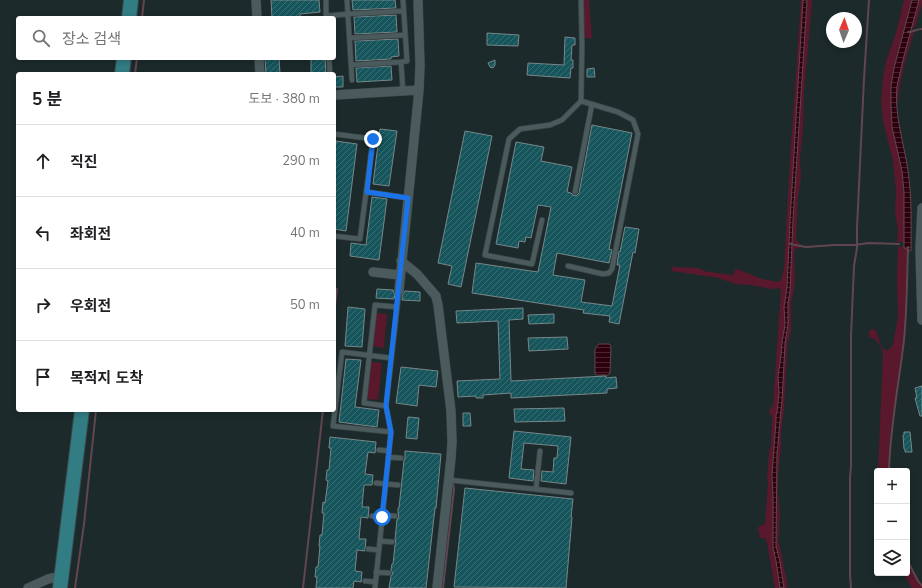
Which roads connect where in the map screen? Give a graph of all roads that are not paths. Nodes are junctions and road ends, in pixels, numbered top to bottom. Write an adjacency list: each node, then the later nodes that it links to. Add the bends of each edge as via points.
1 (131, 0): 10 (main road)
2 (256, 0): 11 (street)
3 (326, 0): 12 (lane)
4 (347, 0): 9 (lane)
5 (403, 0): 8 (lane)
6 (418, 0): 26 (street)
7 (580, 0): 28 (lane)
8 (404, 11): 9 (lane); 14 (lane)
9 (348, 14): 13 (lane); 15 (lane)
10 (129, 16)
11 (257, 16)
12 (326, 16)
13 (333, 16)
14 (405, 35): 15 (lane); 19 (lane, via 407,61)
15 (350, 38): 20 (lane)
16 (124, 60): 21 (main road)
17 (259, 60): 22 (street)
18 (329, 60): 23 (lane)
19 (401, 62): 20 (lane); 25 (lane)
20 (352, 65): 24 (lane)
21 (122, 72)
22 (260, 72)
23 (330, 72)
24 (352, 80)
25 (403, 90): 26 (street); 27 (street)
26 (419, 90): 33 (street)
27 (336, 95)
28 (581, 101): 29 (lane); 35 (lane, via 562,120 550,126 520,129 509,139 485,255 532,264)
29 (592, 104): 32 (lane); 38 (lane, via 633,120 638,134 612,269 609,273 603,274)
30 (336, 134): 31 (lane, via 373,139)
31 (367, 192): 33 (lane); 36 (lane, via 360,239)
32 (575, 192)
33 (408, 198): 37 (street)
34 (922, 208): 43 (street)
35 (542, 220)
36 (336, 236)
37 (401, 261): 40 (street); 56 (street, via 417,274 436,296 438,305 452,411)
38 (568, 266)
39 (373, 272): 40 (street)
40 (400, 275): 41 (street)
41 (399, 290): 42 (lane)
42 (397, 307): 44 (lane, via 375,305); 45 (lane)
43 (922, 318)
44 (370, 355): 45 (lane); 46 (lane, via 364,403); 47 (lane, via 342,352)
45 (392, 358): 46 (lane)
46 (386, 406): 50 (lane)
47 (336, 408)
48 (82, 412): 72 (main road)
49 (336, 412): 50 (lane, via 334,426)
50 (391, 432): 52 (lane)
51 (379, 450): 52 (lane)
52 (389, 451): 54 (lane)
53 (540, 451): 60 (lane)
54 (388, 457): 55 (lane); 58 (lane)
55 (401, 458)
56 (449, 480): 60 (lane); 76 (street)
57 (376, 483): 58 (lane)
58 (386, 484): 59 (lane); 63 (lane)
59 (398, 485)
60 (536, 489): 61 (lane)
61 (571, 493)
62 (372, 516): 63 (lane)
63 (382, 516): 64 (lane); 65 (lane)
64 (395, 516)
65 (380, 541): 66 (lane); 68 (lane)
66 (392, 542)
67 (368, 549): 68 (lane)
68 (378, 550): 69 (lane)
69 (376, 572): 70 (lane); 73 (lane)
70 (389, 573)
71 (365, 581): 73 (lane)
72 (61, 582): 74 (street, via 48,579)
73 (375, 582): 75 (lane)
74 (28, 588)
75 (374, 588)
76 (437, 588)

